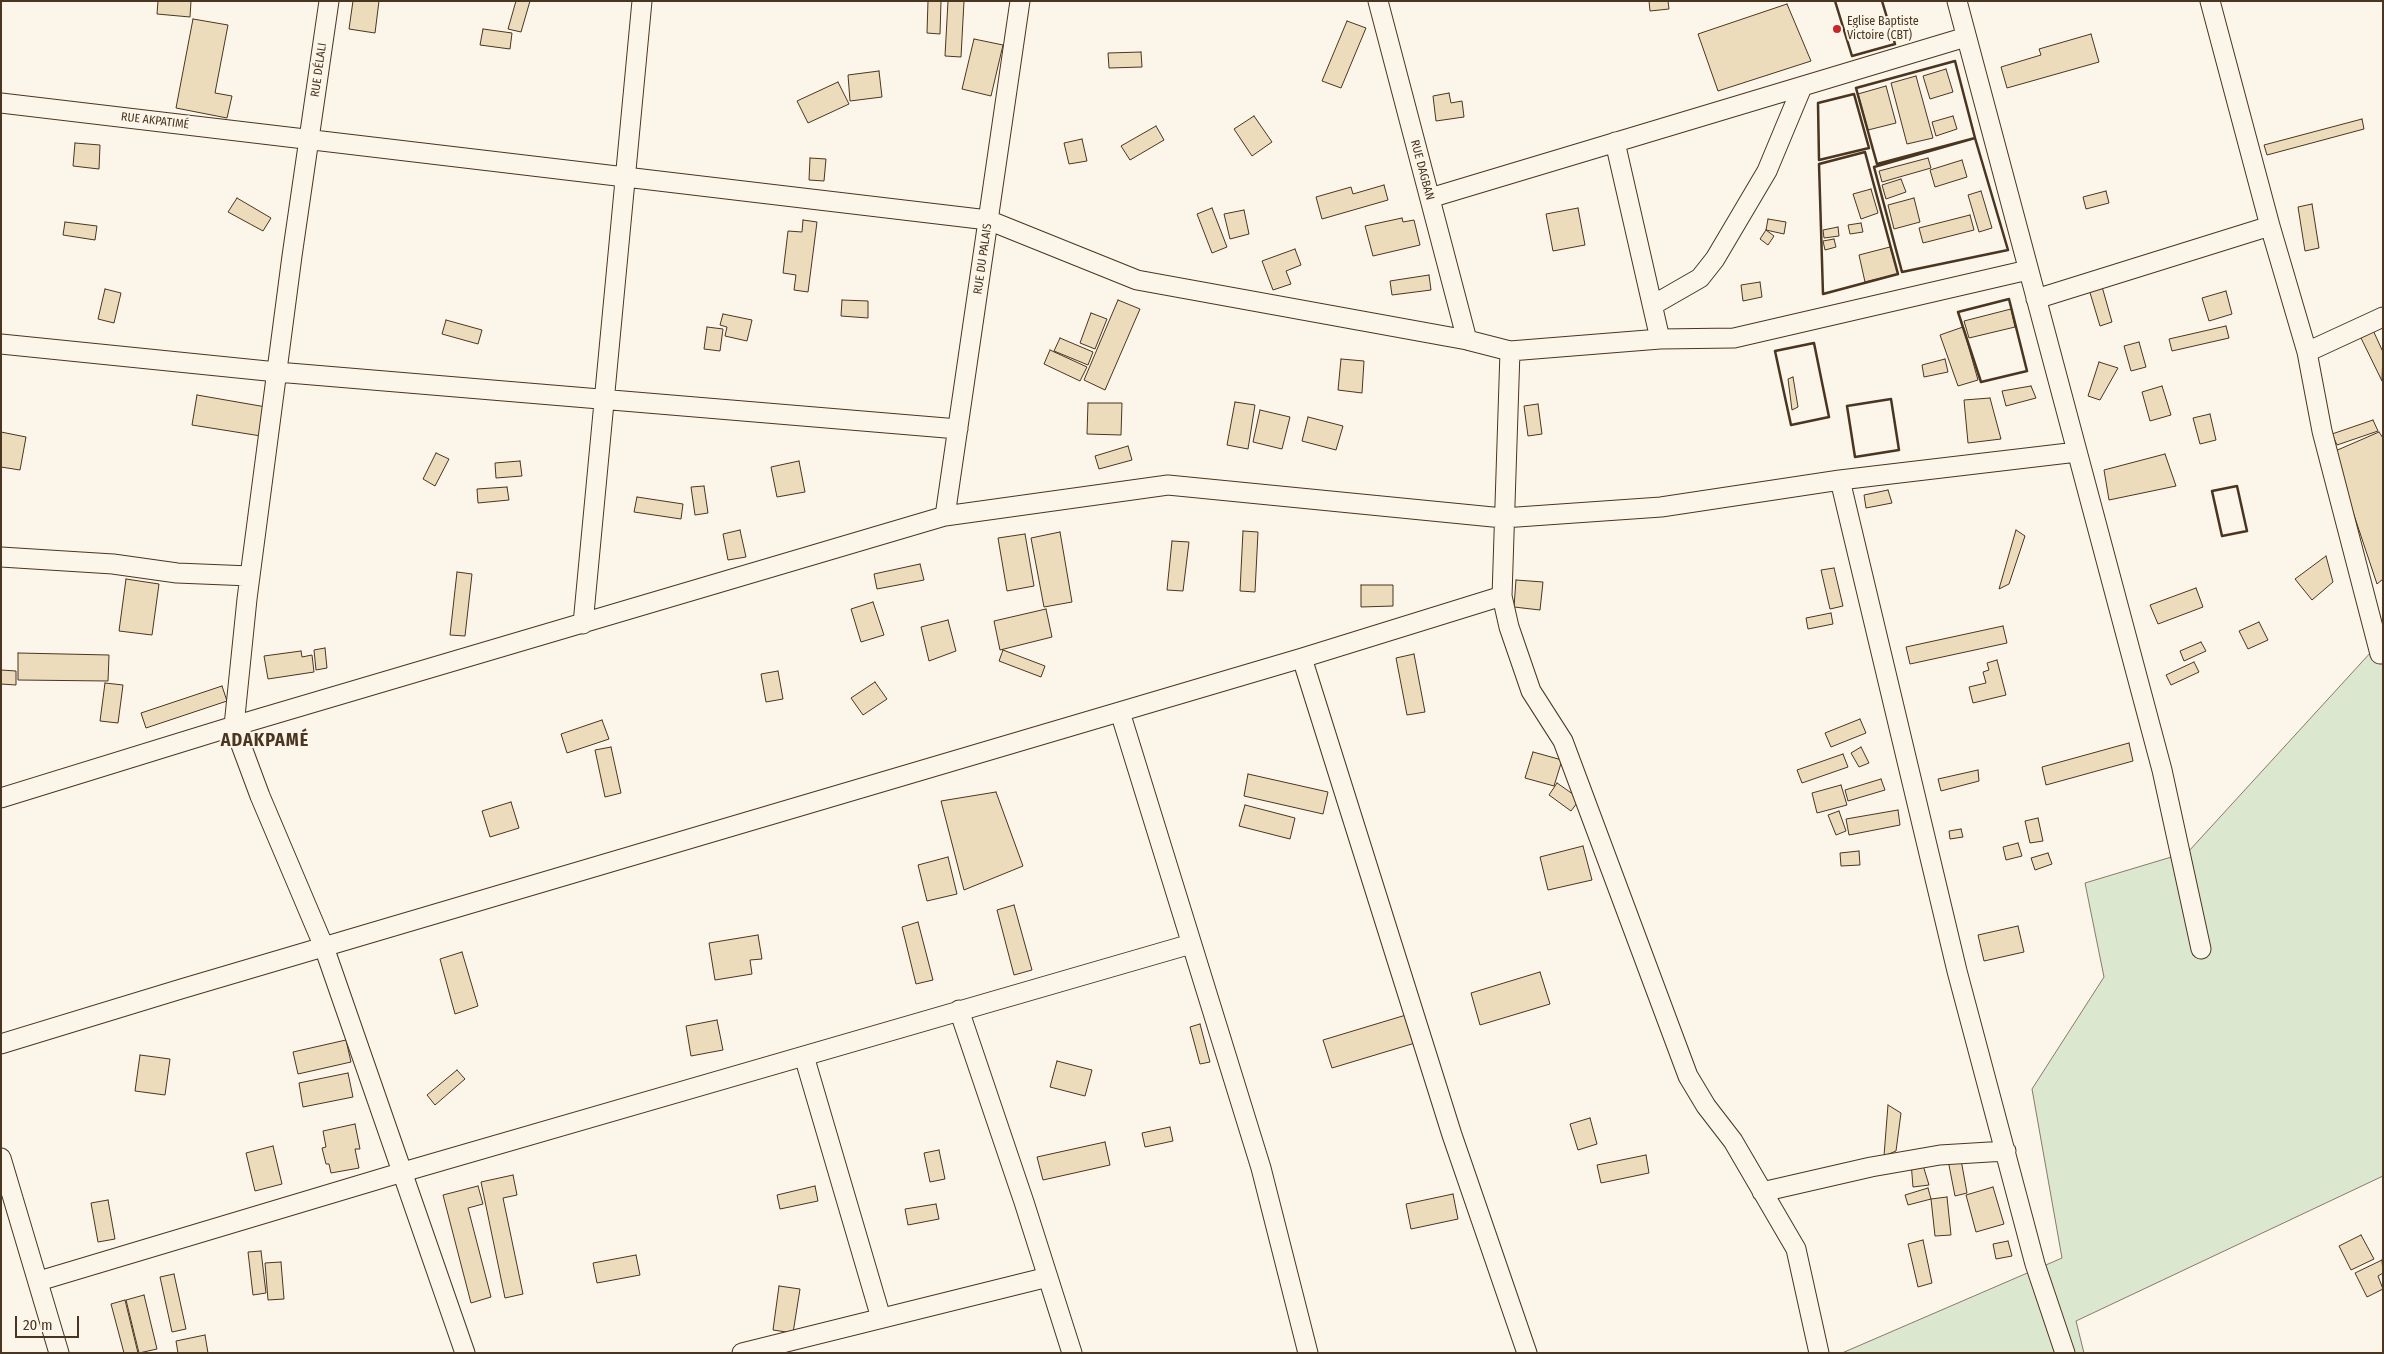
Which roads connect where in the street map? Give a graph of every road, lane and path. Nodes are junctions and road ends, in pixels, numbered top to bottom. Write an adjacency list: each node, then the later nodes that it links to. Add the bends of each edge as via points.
1 (329, 1): 10 (street, RUE DÉLALI)
2 (642, 1): 12 (street)
3 (1020, 1): 14 (street, RUE DU PALAIS)
4 (1378, 1): 13 (street, RUE DAGBAN)
5 (1957, 1): 7 (street)
6 (2210, 1): 15 (street)
7 (1966, 37): 8 (street); 16 (street)
8 (1802, 86): 11 (street); 18 (street, via 1767,171 1715,259 1700,278)
9 (1, 103): 10 (street, RUE AKPATIMÉ)
10 (309, 139): 12 (street, RUE AKPATIMÉ); 25 (street, RUE DÉLALI)
11 (1615, 142): 13 (street); 18 (street)
12 (625, 178): 14 (street, RUE AKPATIMÉ); 26 (street)
13 (1430, 198): 21 (street, RUE DAGBAN)
14 (988, 220): 21 (street, RUE AKPATIMÉ, via 1137,280); 27 (street, RUE DU PALAIS)
15 (2270, 226): 17 (street); 24 (street)
16 (2028, 270): 17 (street); 20 (street, RUE AKPATIMÉ, via 1734,338)
17 (2036, 298): 28 (street)
18 (1652, 305): 20 (street)
19 (2383, 317): 24 (street)
20 (1660, 339): 23 (street, RUE AKPATIMÉ)
21 (1467, 340): 23 (street, RUE AKPATIMÉ)
22 (1, 344): 25 (street)
23 (1510, 351): 31 (street)
24 (2307, 352): 36 (street, via 2322,431)
25 (277, 372): 26 (street); 33 (street, RUE DÉLALI)
26 (603, 399): 27 (street); 35 (street)
27 (958, 429): 30 (street, RUE DU PALAIS)
28 (2077, 452): 29 (street); 43 (street, via 2162,770)
29 (1840, 480): 31 (street, via 1661,507); 47 (street, via 1954,962)
30 (945, 516): 31 (street, via 1168,486); 35 (street)
31 (1503, 518): 34 (street)
32 (1, 557): 33 (street, via 113,564 177,573)
33 (250, 576): 39 (street, RUE DÉLALI)
34 (1502, 596): 37 (street); 50 (street, via 1531,691 1563,741 1688,1076 1733,1141)
35 (583, 624): 39 (street)
36 (2380, 654)
37 (1302, 658): 38 (street); 59 (street, via 1452,1135)
38 (1120, 712): 41 (street); 42 (street)
39 (234, 726): 40 (street); 42 (street)
40 (1, 798)
41 (1191, 944): 44 (street); 58 (street, via 1261,1168)
42 (324, 947): 45 (street); 49 (street)
43 (2201, 949)
44 (959, 1010): 46 (street); 51 (street)
45 (1, 1044)
46 (804, 1056): 49 (street); 53 (street)
47 (2006, 1151): 50 (street, via 1940,1155); 61 (street, via 2038,1273)
48 (1, 1158): 52 (street)
49 (403, 1172): 52 (street); 55 (street)
50 (1762, 1192): 60 (street, via 1796,1249)
51 (1048, 1277): 53 (street); 57 (street)
52 (39, 1281): 54 (street)
53 (881, 1318): 56 (street)
54 (59, 1353)
55 (465, 1353)
56 (742, 1353)
57 (1072, 1353)
58 (1308, 1353)
59 (1527, 1353)
60 (1819, 1353)
61 (2066, 1353)

